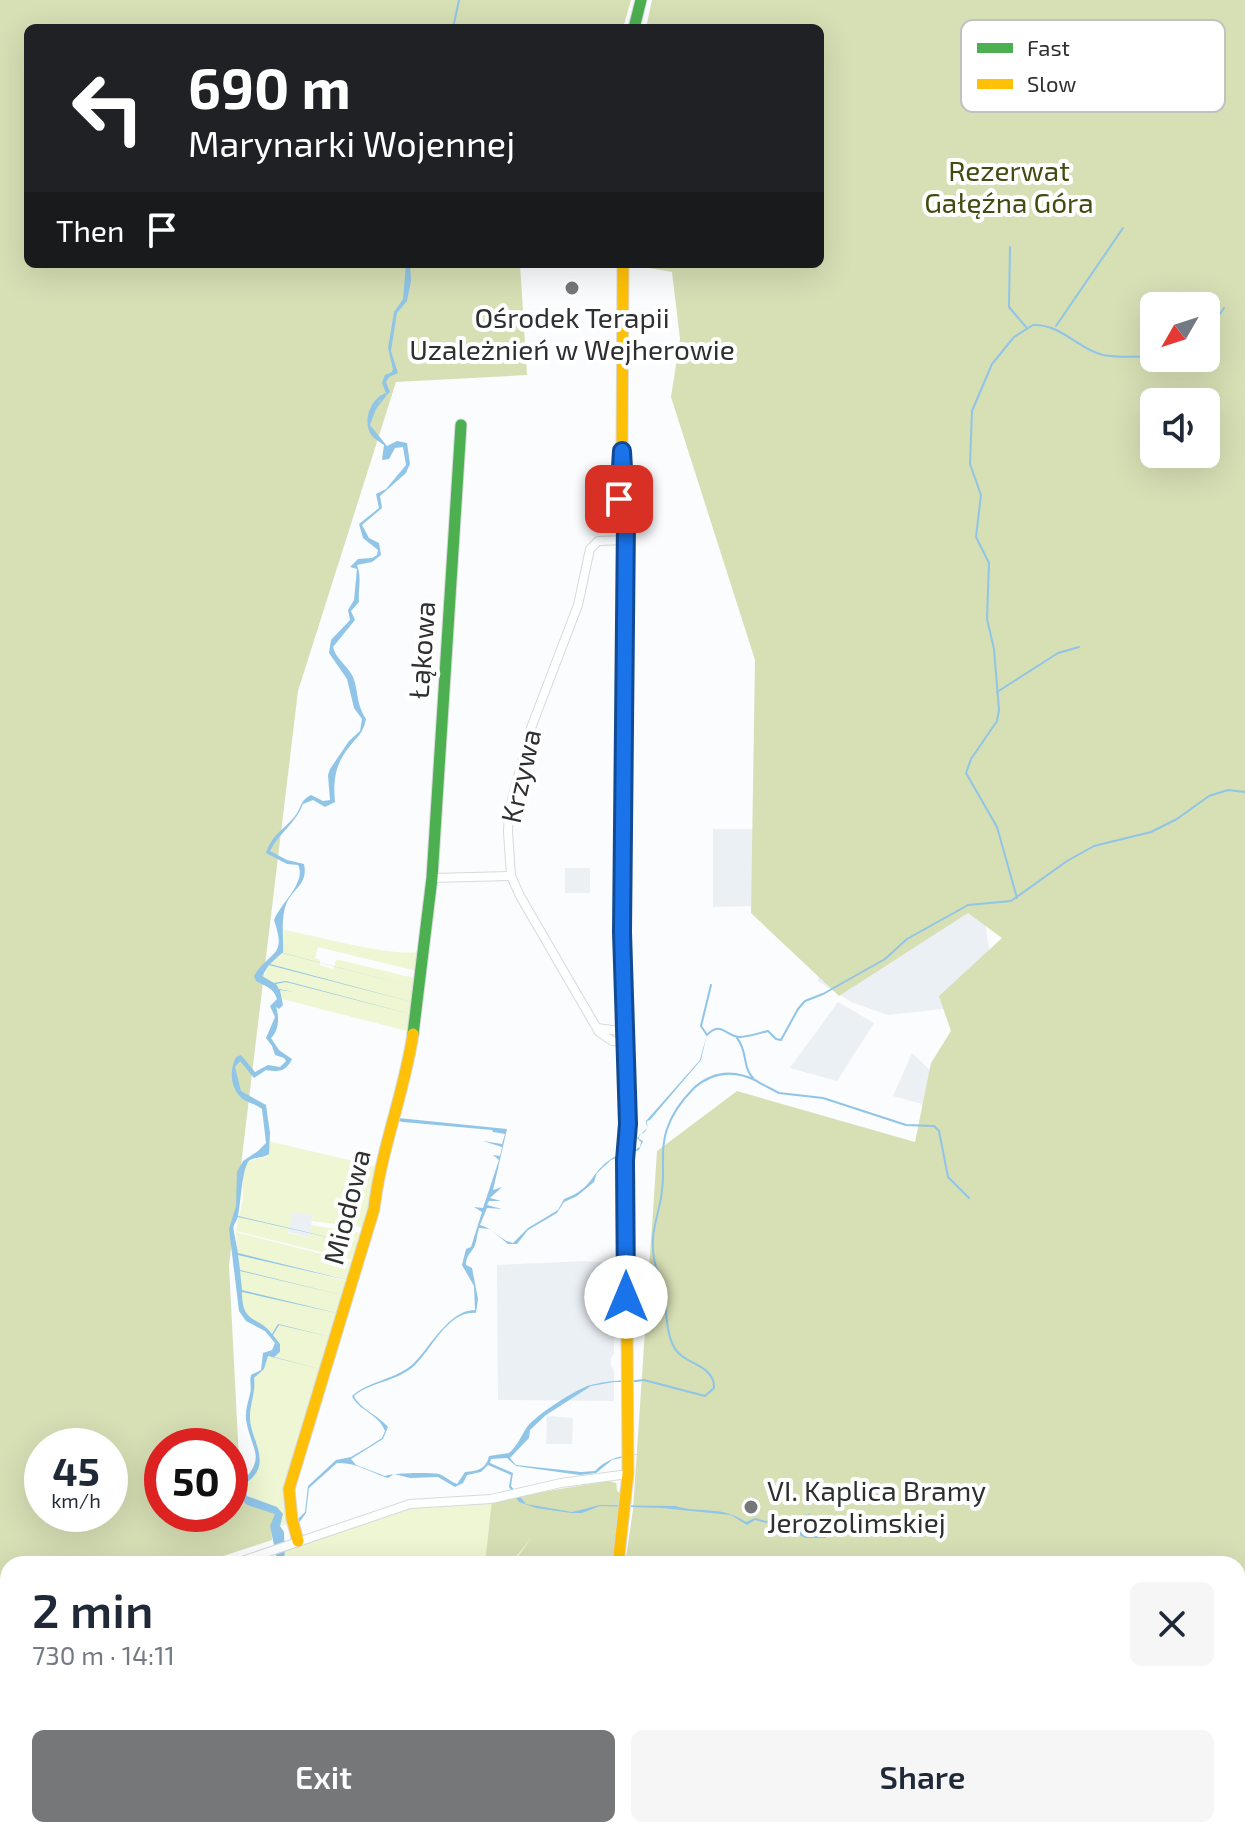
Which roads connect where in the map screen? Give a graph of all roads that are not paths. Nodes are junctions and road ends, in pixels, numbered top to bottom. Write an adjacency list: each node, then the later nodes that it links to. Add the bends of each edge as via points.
1 (641, 0): 2 (main road)
2 (635, 24)
3 (623, 268): 5 (main road)
4 (461, 425): 7 (main road, Łąkowa)
5 (622, 540): 6 (street, Krzywa, via 598,541 590,549 578,605 531,728 509,811); 8 (main road)
6 (511, 876): 7 (street); 8 (street, Krzywa, via 596,1027)
7 (432, 878): 10 (main road, Miodowa, via 404,1087 379,1168 365,1245 289,1489)
8 (622, 1037): 9 (main road)
9 (628, 1474): 10 (street, via 491,1499 410,1504); 12 (main road)
10 (298, 1541): 11 (street)
11 (256, 1556)
12 (619, 1556)

